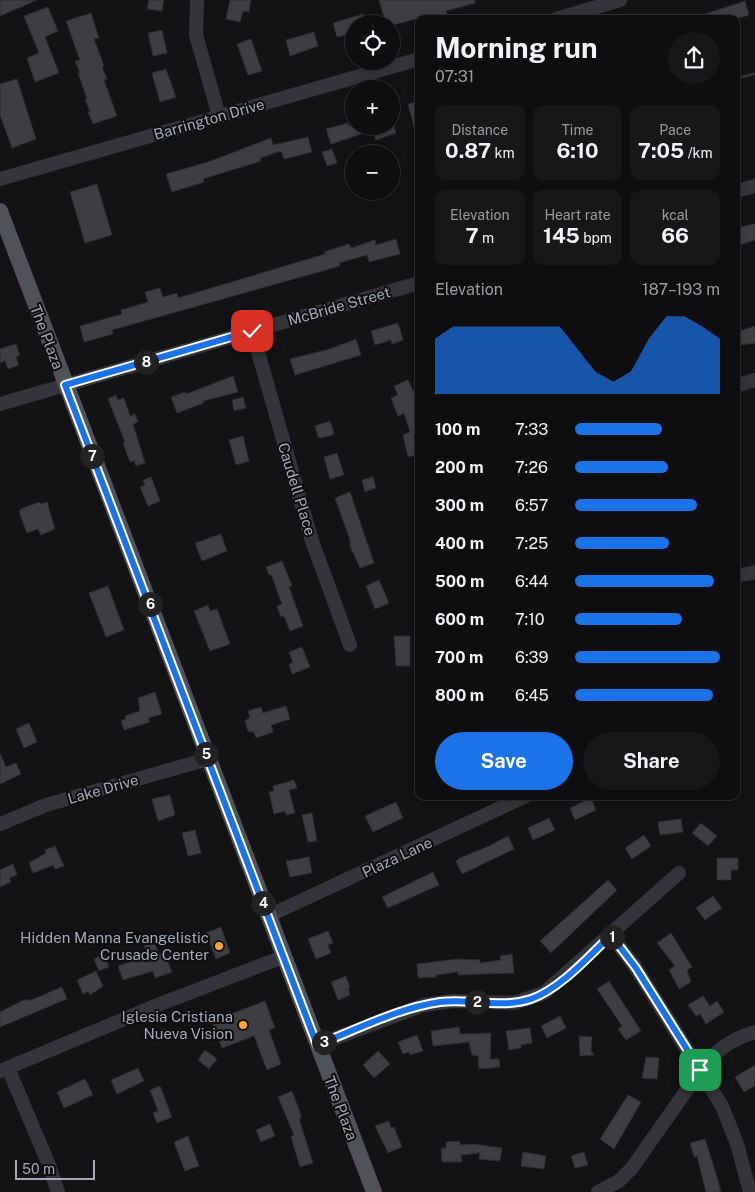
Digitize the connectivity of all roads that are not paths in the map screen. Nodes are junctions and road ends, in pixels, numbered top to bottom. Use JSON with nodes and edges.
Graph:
{"nodes":[{"id":1,"x":197,"y":0,"type":"edge"},
{"id":2,"x":620,"y":0,"type":"edge"},
{"id":3,"x":569,"y":15,"type":"edge"},
{"id":4,"x":415,"y":60,"type":"edge"},
{"id":5,"x":219,"y":116,"type":"junction"},
{"id":6,"x":0,"y":179,"type":"edge"},
{"id":7,"x":755,"y":186,"type":"edge"},
{"id":8,"x":740,"y":191,"type":"edge"},
{"id":9,"x":0,"y":211,"type":"edge"},
{"id":10,"x":415,"y":288,"type":"edge"},
{"id":11,"x":252,"y":331,"type":"junction"},
{"id":12,"x":755,"y":380,"type":"edge"},
{"id":13,"x":65,"y":385,"type":"junction"},
{"id":14,"x":740,"y":385,"type":"edge"},
{"id":15,"x":0,"y":404,"type":"edge"},
{"id":16,"x":755,"y":572,"type":"edge"},
{"id":17,"x":740,"y":575,"type":"edge"},
{"id":18,"x":350,"y":645,"type":"dead end"},
{"id":19,"x":208,"y":759,"type":"junction"},
{"id":20,"x":517,"y":800,"type":"edge"},
{"id":21,"x":0,"y":824,"type":"edge"},
{"id":22,"x":679,"y":873,"type":"dead end"},
{"id":23,"x":268,"y":916,"type":"junction"},
{"id":24,"x":611,"y":935,"type":"junction"},
{"id":25,"x":283,"y":957,"type":"junction"},
{"id":26,"x":755,"y":1032,"type":"edge"},
{"id":27,"x":317,"y":1045,"type":"junction"},
{"id":28,"x":4,"y":1069,"type":"edge"},
{"id":29,"x":700,"y":1070,"type":"junction"},
{"id":30,"x":58,"y":1192,"type":"edge"},
{"id":31,"x":374,"y":1192,"type":"edge"},
{"id":32,"x":598,"y":1192,"type":"edge"},
{"id":33,"x":750,"y":1192,"type":"edge"}],
"edges":[{"from":1,"to":5,"type":"street"},
{"from":2,"to":3,"type":"street"},
{"from":4,"to":5,"type":"street","name":"Barrington Drive"},
{"from":5,"to":6,"type":"street","name":"Barrington Drive"},
{"from":7,"to":8,"type":"street"},
{"from":9,"to":13,"type":"main road","name":"The Plaza"},
{"from":10,"to":11,"type":"street","name":"McBride Street"},
{"from":11,"to":13,"type":"street","name":"McBride Street"},
{"from":11,"to":18,"type":"street","name":"Caudell Place"},
{"from":12,"to":14,"type":"street"},
{"from":13,"to":15,"type":"street","name":"McBride Street"},
{"from":13,"to":19,"type":"main road","name":"The Plaza"},
{"from":16,"to":17,"type":"street"},
{"from":19,"to":21,"type":"street","name":"Lake Drive"},
{"from":19,"to":23,"type":"main road","name":"The Plaza"},
{"from":20,"to":23,"type":"street","name":"Plaza Lane"},
{"from":22,"to":24,"type":"street"},
{"from":23,"to":25,"type":"main road","name":"The Plaza"},
{"from":24,"to":27,"type":"street"},
{"from":24,"to":29,"type":"street"},
{"from":25,"to":27,"type":"main road","name":"The Plaza"},
{"from":25,"to":28,"type":"street"},
{"from":26,"to":29,"type":"street"},
{"from":27,"to":31,"type":"main road","name":"The Plaza"},
{"from":28,"to":30,"type":"street"},
{"from":29,"to":32,"type":"street"},
{"from":29,"to":33,"type":"street"}]}
